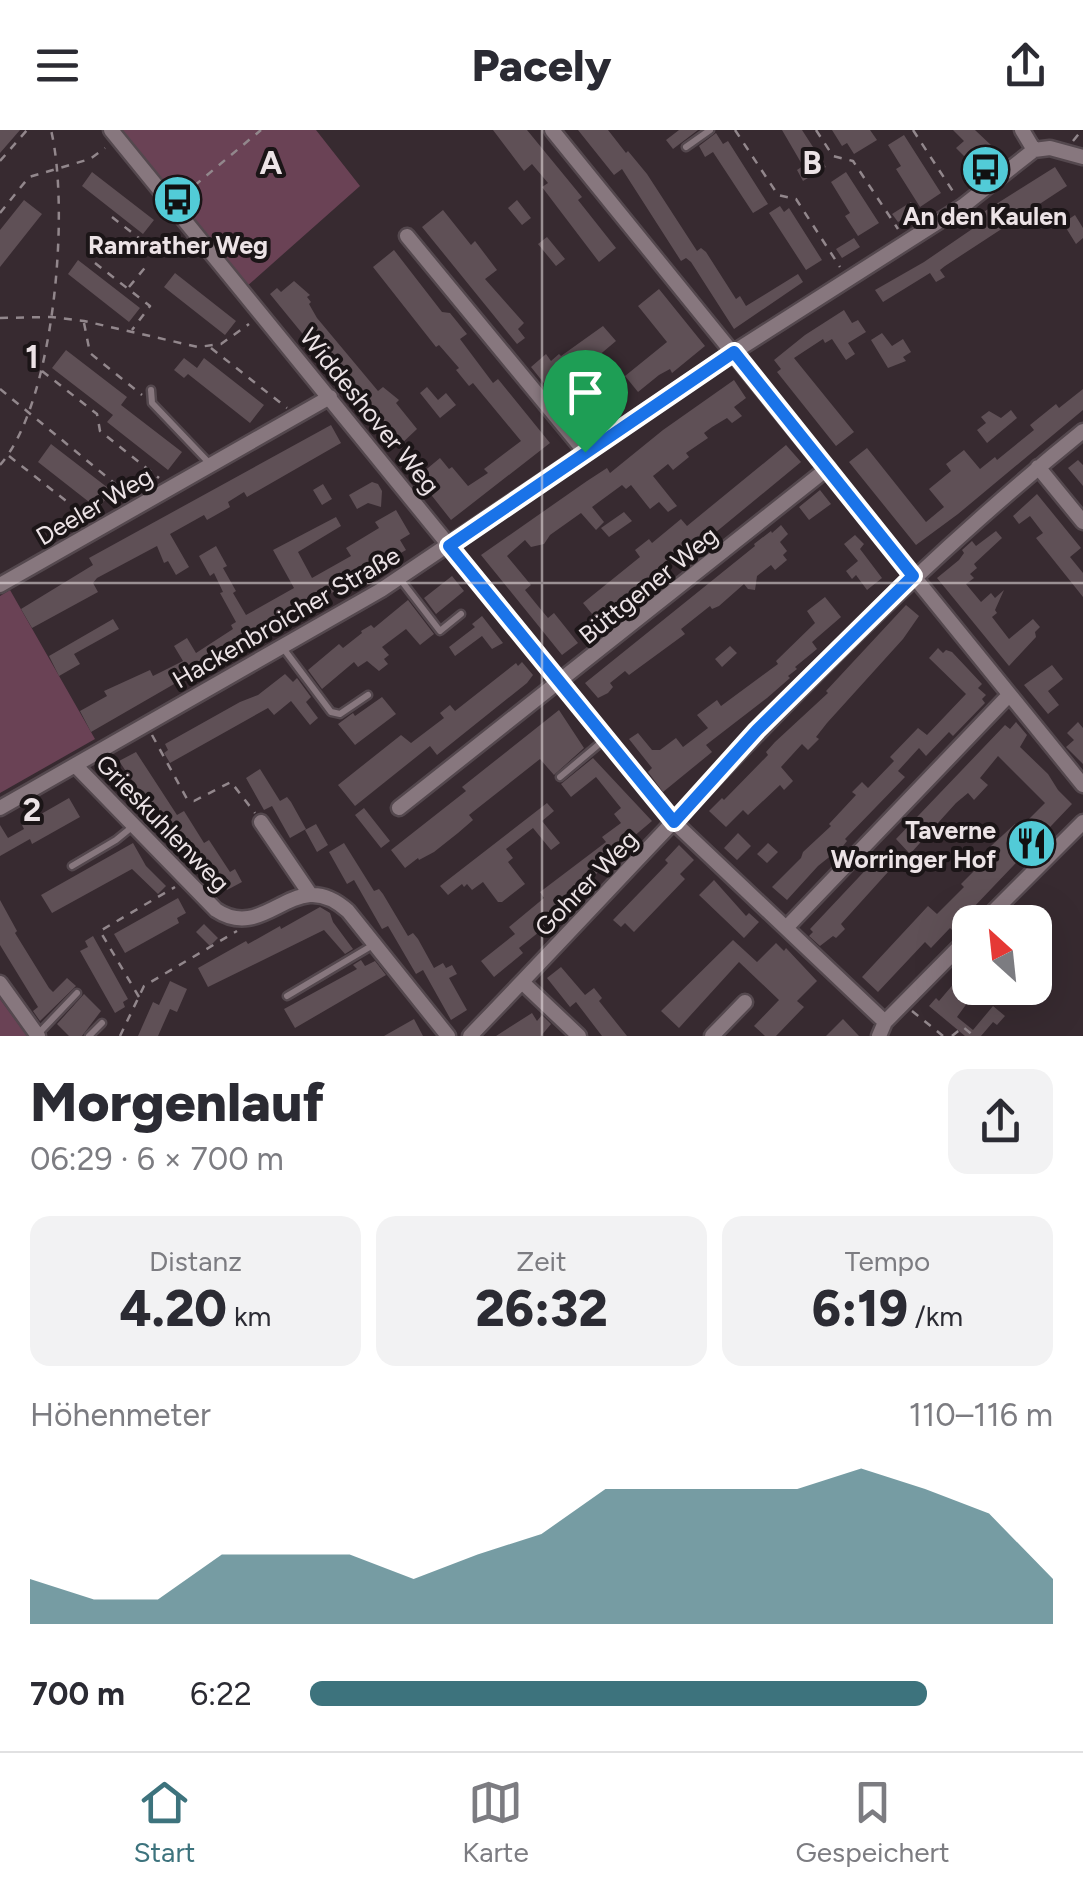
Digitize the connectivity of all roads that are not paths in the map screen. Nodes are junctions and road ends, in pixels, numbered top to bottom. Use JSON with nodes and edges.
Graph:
{"nodes":[{"id":1,"x":552,"y":130,"type":"edge"},
{"id":2,"x":710,"y":130,"type":"edge"},
{"id":3,"x":1022,"y":130,"type":"edge"},
{"id":4,"x":115,"y":134,"type":"edge"},
{"id":5,"x":686,"y":147,"type":"dead end"},
{"id":6,"x":1034,"y":150,"type":"junction"},
{"id":7,"x":1083,"y":157,"type":"edge"},
{"id":8,"x":407,"y":236,"type":"dead end"},
{"id":9,"x":734,"y":352,"type":"junction"},
{"id":10,"x":151,"y":390,"type":"dead end"},
{"id":11,"x":330,"y":397,"type":"junction"},
{"id":12,"x":1083,"y":431,"type":"edge"},
{"id":13,"x":585,"y":452,"type":"junction"},
{"id":14,"x":211,"y":465,"type":"junction"},
{"id":15,"x":1038,"y":467,"type":"junction"},
{"id":16,"x":828,"y":468,"type":"junction"},
{"id":17,"x":1083,"y":522,"type":"edge"},
{"id":18,"x":449,"y":546,"type":"junction"},
{"id":19,"x":913,"y":576,"type":"junction"},
{"id":20,"x":399,"y":578,"type":"junction"},
{"id":21,"x":0,"y":585,"type":"edge"},
{"id":22,"x":461,"y":614,"type":"dead end"},
{"id":23,"x":282,"y":647,"type":"junction"},
{"id":24,"x":559,"y":684,"type":"junction"},
{"id":25,"x":368,"y":695,"type":"dead end"},
{"id":26,"x":1008,"y":696,"type":"junction"},
{"id":27,"x":605,"y":739,"type":"junction"},
{"id":28,"x":74,"y":765,"type":"junction"},
{"id":29,"x":560,"y":777,"type":"dead end"},
{"id":30,"x":1083,"y":785,"type":"edge"},
{"id":31,"x":0,"y":808,"type":"edge"},
{"id":32,"x":399,"y":808,"type":"dead end"},
{"id":33,"x":262,"y":822,"type":"road end"},
{"id":34,"x":674,"y":822,"type":"junction"},
{"id":35,"x":1083,"y":822,"type":"edge"},
{"id":36,"x":132,"y":826,"type":"junction"},
{"id":37,"x":72,"y":866,"type":"dead end"},
{"id":38,"x":310,"y":894,"type":"junction"},
{"id":39,"x":1000,"y":905,"type":"edge"},
{"id":40,"x":786,"y":928,"type":"junction"},
{"id":41,"x":374,"y":944,"type":"junction"},
{"id":42,"x":952,"y":954,"type":"edge"},
{"id":43,"x":522,"y":982,"type":"junction"},
{"id":44,"x":0,"y":983,"type":"edge"},
{"id":45,"x":77,"y":993,"type":"dead end"},
{"id":46,"x":287,"y":996,"type":"dead end"},
{"id":47,"x":745,"y":1002,"type":"dead end"},
{"id":48,"x":102,"y":1023,"type":"dead end"},
{"id":49,"x":882,"y":1029,"type":"edge"},
{"id":50,"x":37,"y":1035,"type":"edge"},
{"id":51,"x":89,"y":1036,"type":"edge"},
{"id":52,"x":448,"y":1036,"type":"edge"},
{"id":53,"x":470,"y":1036,"type":"edge"},
{"id":54,"x":580,"y":1036,"type":"edge"},
{"id":55,"x":712,"y":1036,"type":"edge"}],
"edges":[{"from":1,"to":9,"type":"street"},
{"from":2,"to":5,"type":"lane"},
{"from":3,"to":6,"type":"street"},
{"from":4,"to":11,"type":"street","name":"Widdeshover Weg"},
{"from":6,"to":7,"type":"street"},
{"from":6,"to":9,"type":"street","name":"Hackenbroicher Straße"},
{"from":8,"to":13,"type":"street"},
{"from":9,"to":13,"type":"street","name":"Hackenbroicher Straße"},
{"from":9,"to":16,"type":"street"},
{"from":10,"to":14,"type":"lane"},
{"from":11,"to":14,"type":"street","name":"Deeler Weg"},
{"from":11,"to":18,"type":"street","name":"Widdeshover Weg"},
{"from":12,"to":15,"type":"street","name":"Gohrer Weg"},
{"from":13,"to":18,"type":"street","name":"Hackenbroicher Straße"},
{"from":14,"to":21,"type":"street","name":"Deeler Weg"},
{"from":15,"to":17,"type":"street"},
{"from":15,"to":19,"type":"street","name":"Gohrer Weg"},
{"from":16,"to":19,"type":"street"},
{"from":16,"to":24,"type":"street","name":"Büttgener Weg"},
{"from":18,"to":20,"type":"street","name":"Hackenbroicher Straße"},
{"from":18,"to":24,"type":"street","name":"Widdeshover Weg"},
{"from":19,"to":26,"type":"street"},
{"from":19,"to":34,"type":"street","name":"Gohrer Weg"},
{"from":20,"to":22,"type":"lane"},
{"from":20,"to":23,"type":"street","name":"Hackenbroicher Straße"},
{"from":23,"to":25,"type":"lane"},
{"from":23,"to":28,"type":"street","name":"Hackenbroicher Straße"},
{"from":24,"to":27,"type":"street","name":"Widdeshover Weg"},
{"from":24,"to":32,"type":"street","name":"Büttgener Weg"},
{"from":26,"to":30,"type":"street"},
{"from":26,"to":40,"type":"street"},
{"from":27,"to":29,"type":"lane"},
{"from":27,"to":34,"type":"street","name":"Widdeshover Weg"},
{"from":28,"to":31,"type":"street","name":"Hackenbroicher Straße"},
{"from":28,"to":36,"type":"street","name":"Grieskuhlenweg"},
{"from":33,"to":38,"type":"street"},
{"from":34,"to":40,"type":"street","name":"Widdeshover Weg"},
{"from":34,"to":43,"type":"street","name":"Gohrer Weg"},
{"from":35,"to":39,"type":"street"},
{"from":36,"to":37,"type":"lane"},
{"from":36,"to":38,"type":"street","name":"Grieskuhlenweg"},
{"from":38,"to":41,"type":"street"},
{"from":40,"to":49,"type":"street","name":"Widdeshover Weg"},
{"from":41,"to":46,"type":"lane"},
{"from":41,"to":52,"type":"street"},
{"from":42,"to":49,"type":"street"},
{"from":43,"to":53,"type":"street","name":"Gohrer Weg"},
{"from":43,"to":54,"type":"street"},
{"from":44,"to":50,"type":"street"},
{"from":45,"to":50,"type":"lane"},
{"from":47,"to":55,"type":"street"},
{"from":48,"to":51,"type":"lane"}]}
